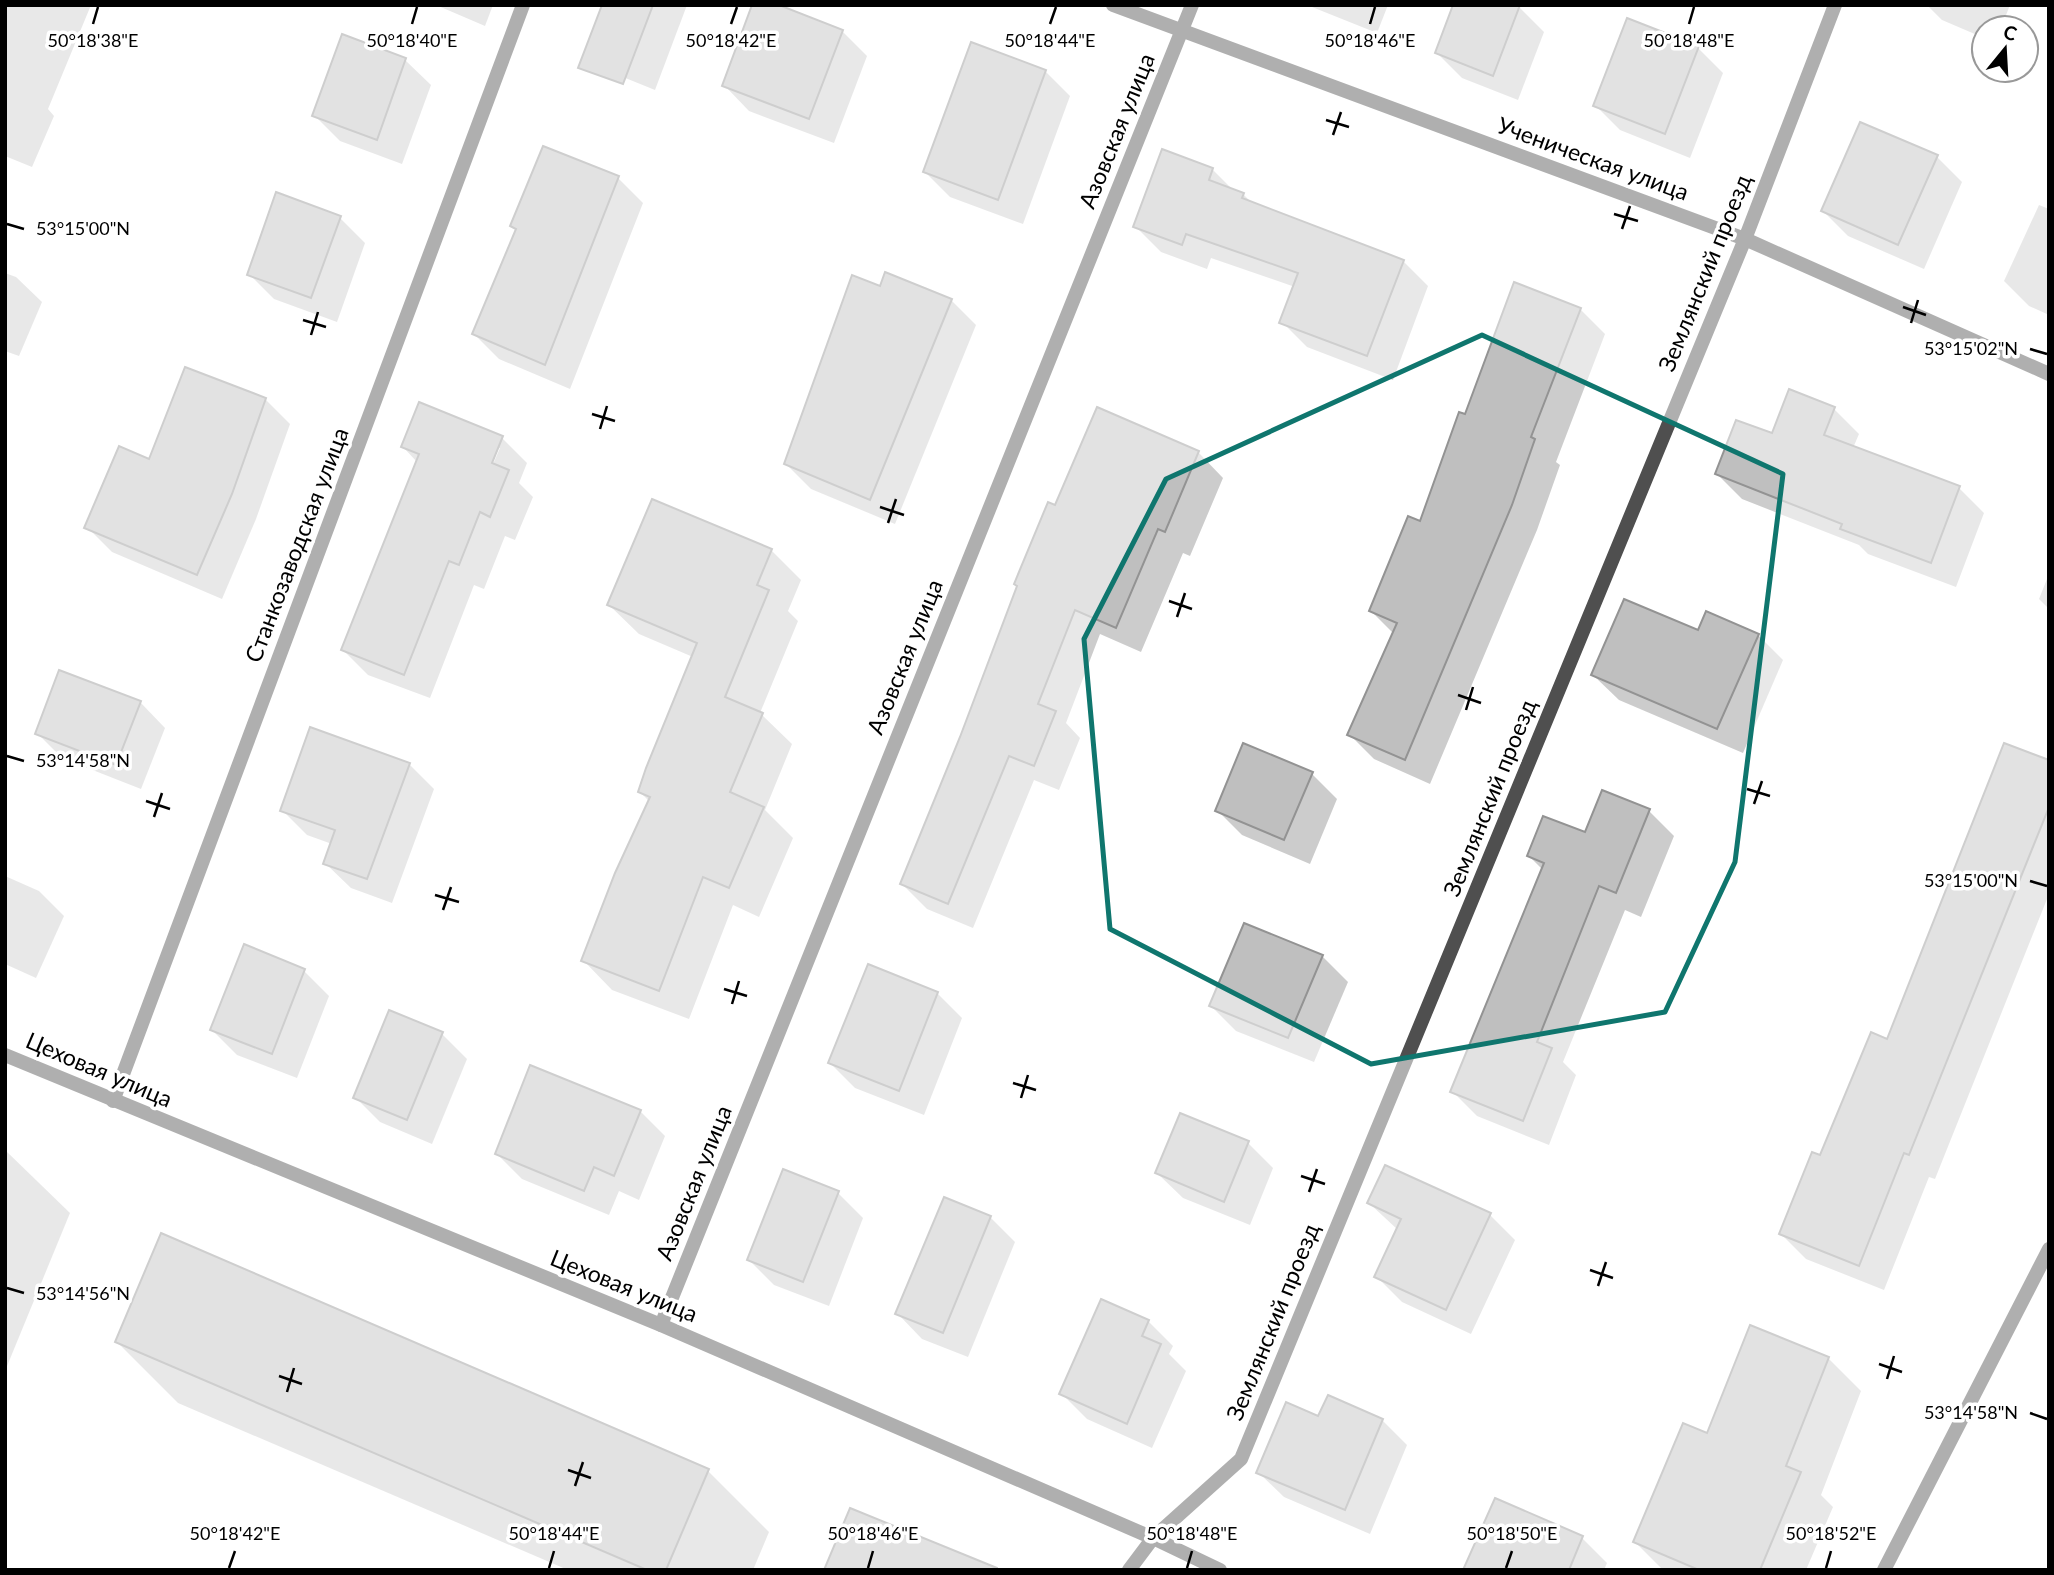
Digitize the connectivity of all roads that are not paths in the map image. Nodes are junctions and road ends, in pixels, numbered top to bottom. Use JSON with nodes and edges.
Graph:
{"nodes":[{"id":1,"x":523,"y":5,"type":"edge"},
{"id":2,"x":1113,"y":5,"type":"edge"},
{"id":3,"x":1192,"y":5,"type":"edge"},
{"id":4,"x":1835,"y":5,"type":"edge"},
{"id":5,"x":1182,"y":31,"type":"junction"},
{"id":6,"x":1745,"y":239,"type":"junction"},
{"id":7,"x":2049,"y":374,"type":"edge"},
{"id":8,"x":5,"y":1055,"type":"edge"},
{"id":9,"x":113,"y":1101,"type":"junction"},
{"id":10,"x":2049,"y":1249,"type":"edge"},
{"id":11,"x":661,"y":1325,"type":"junction"},
{"id":12,"x":1153,"y":1538,"type":"junction"},
{"id":13,"x":1129,"y":1570,"type":"edge"},
{"id":14,"x":1220,"y":1570,"type":"edge"},
{"id":15,"x":1884,"y":1570,"type":"edge"}],
"edges":[{"from":1,"to":9,"type":"street","name":"Станкозаводская улица"},
{"from":2,"to":5,"type":"street","name":"Ученическая улица"},
{"from":3,"to":5,"type":"street","name":"Азовская улица"},
{"from":4,"to":6,"type":"street","name":"Землянский проезд"},
{"from":5,"to":6,"type":"street","name":"Ученическая улица"},
{"from":5,"to":11,"type":"street","name":"Азовская улица"},
{"from":6,"to":7,"type":"street","name":"Ученическая улица"},
{"from":6,"to":12,"type":"street","name":"Землянский проезд"},
{"from":8,"to":9,"type":"street","name":"Цеховая улица"},
{"from":9,"to":11,"type":"street","name":"Цеховая улица"},
{"from":10,"to":15,"type":"street"},
{"from":11,"to":12,"type":"street","name":"Цеховая улица"},
{"from":12,"to":13,"type":"street","name":"Землянский проезд"},
{"from":12,"to":14,"type":"street","name":"Цеховая улица"}]}
